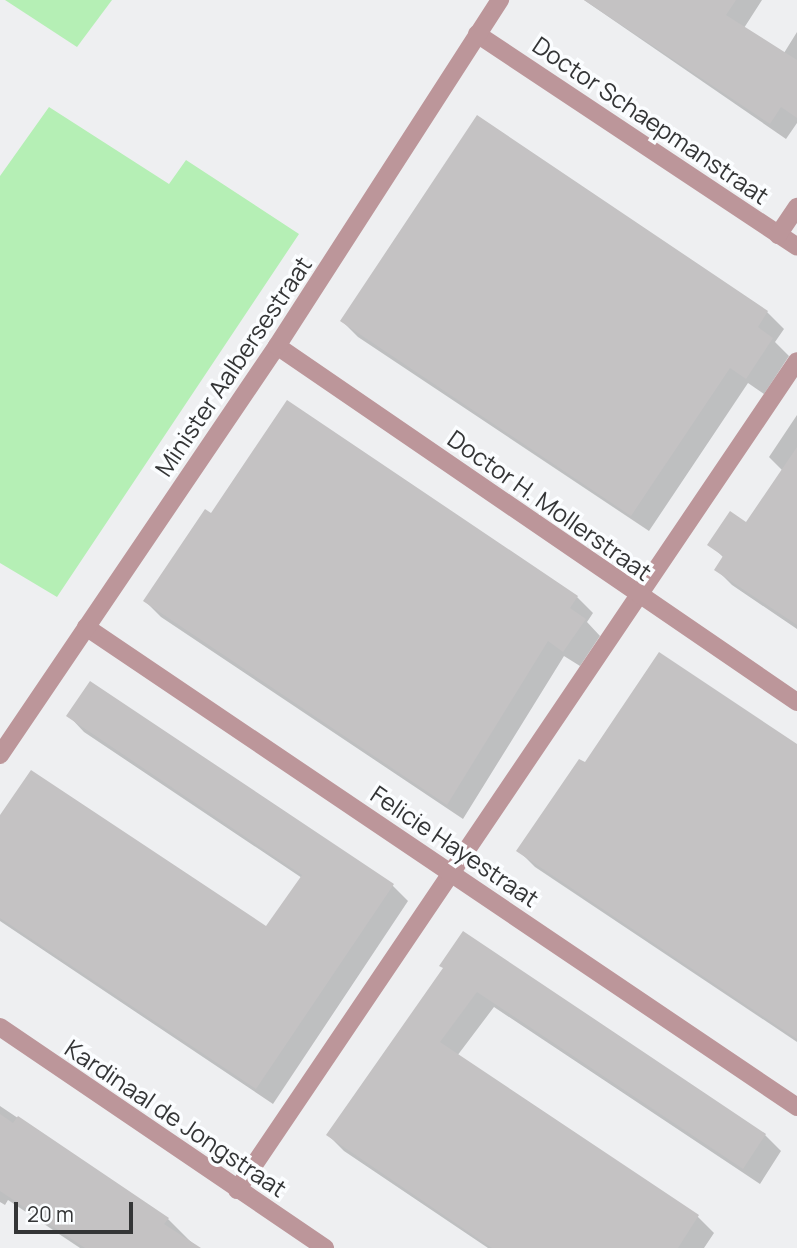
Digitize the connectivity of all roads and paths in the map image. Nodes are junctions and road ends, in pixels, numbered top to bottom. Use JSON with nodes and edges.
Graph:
{"nodes":[{"id":1,"x":500,"y":0,"type":"edge"},
{"id":2,"x":477,"y":34,"type":"junction"},
{"id":3,"x":797,"y":207,"type":"edge"},
{"id":4,"x":778,"y":235,"type":"junction"},
{"id":5,"x":797,"y":247,"type":"edge"},
{"id":6,"x":277,"y":346,"type":"junction"},
{"id":7,"x":797,"y":361,"type":"edge"},
{"id":8,"x":640,"y":596,"type":"junction"},
{"id":9,"x":86,"y":627,"type":"junction"},
{"id":10,"x":797,"y":702,"type":"edge"},
{"id":11,"x":0,"y":755,"type":"edge"},
{"id":12,"x":452,"y":873,"type":"junction"},
{"id":13,"x":0,"y":1027,"type":"edge"},
{"id":14,"x":797,"y":1107,"type":"edge"},
{"id":15,"x":237,"y":1190,"type":"junction"},
{"id":16,"x":325,"y":1248,"type":"edge"}],
"edges":[{"from":1,"to":2,"type":"street","name":"Minister Aalbersestraat"},
{"from":2,"to":4,"type":"street","name":"Doctor Schaepmanstraat"},
{"from":2,"to":6,"type":"street","name":"Minister Aalbersestraat"},
{"from":3,"to":4,"type":"street"},
{"from":4,"to":5,"type":"street","name":"Doctor Schaepmanstraat"},
{"from":6,"to":8,"type":"street","name":"Doctor H. Mollerstraat"},
{"from":6,"to":9,"type":"street","name":"Minister Aalbersestraat"},
{"from":7,"to":8,"type":"street"},
{"from":8,"to":10,"type":"street","name":"Doctor H. Mollerstraat"},
{"from":8,"to":12,"type":"street"},
{"from":9,"to":11,"type":"street","name":"Minister Aalbersestraat"},
{"from":9,"to":12,"type":"street","name":"Felicie Hayestraat"},
{"from":12,"to":14,"type":"street","name":"Felicie Hayestraat"},
{"from":12,"to":15,"type":"street"},
{"from":13,"to":15,"type":"street","name":"Kardinaal de Jongstraat"},
{"from":15,"to":16,"type":"street","name":"Kardinaal de Jongstraat"}]}
